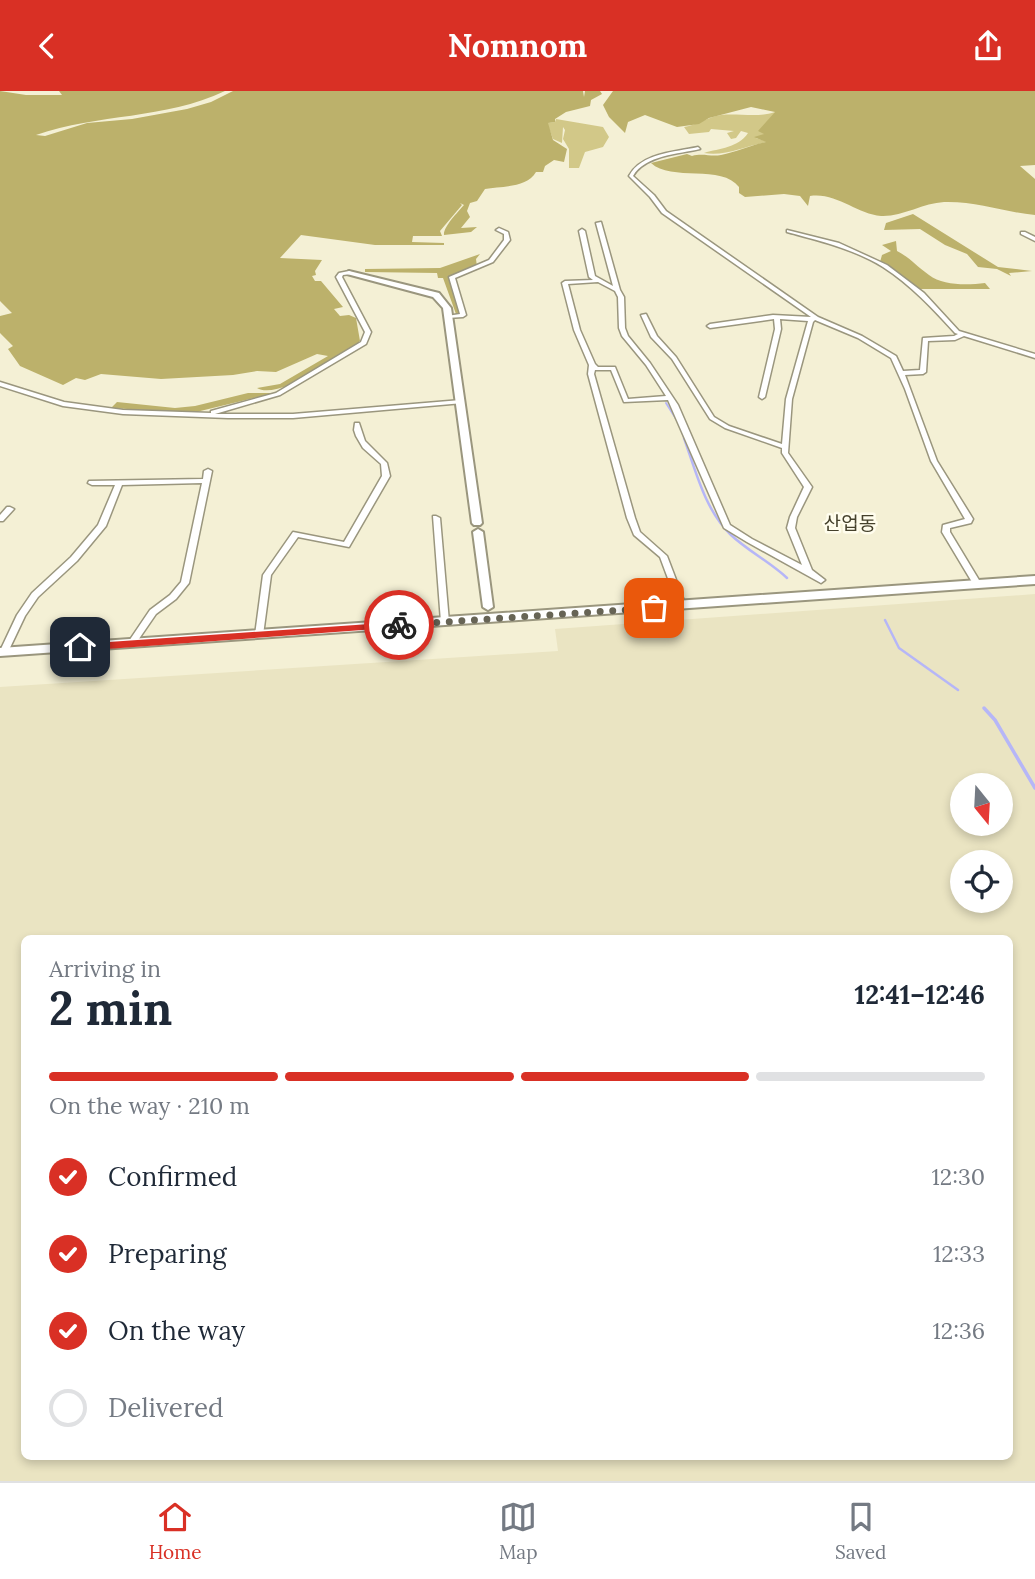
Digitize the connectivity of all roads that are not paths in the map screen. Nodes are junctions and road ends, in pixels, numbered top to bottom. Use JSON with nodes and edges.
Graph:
{"nodes":[{"id":1,"x":698,"y":148,"type":"dead end"},
{"id":2,"x":599,"y":223,"type":"dead end"},
{"id":3,"x":499,"y":230,"type":"dead end"},
{"id":4,"x":582,"y":231,"type":"dead end"},
{"id":5,"x":789,"y":231,"type":"dead end"},
{"id":6,"x":1023,"y":233,"type":"dead end"},
{"id":7,"x":1035,"y":239,"type":"edge"},
{"id":8,"x":348,"y":273,"type":"joint"},
{"id":9,"x":597,"y":281,"type":"junction"},
{"id":10,"x":617,"y":290,"type":"junction"},
{"id":11,"x":644,"y":315,"type":"dead end"},
{"id":12,"x":449,"y":317,"type":"junction"},
{"id":13,"x":777,"y":317,"type":"junction"},
{"id":14,"x":813,"y":318,"type":"junction"},
{"id":15,"x":710,"y":326,"type":"dead end"},
{"id":16,"x":964,"y":334,"type":"junction"},
{"id":17,"x":1035,"y":356,"type":"edge"},
{"id":18,"x":592,"y":365,"type":"junction"},
{"id":19,"x":902,"y":373,"type":"junction"},
{"id":20,"x":0,"y":384,"type":"edge"},
{"id":21,"x":762,"y":397,"type":"dead end"},
{"id":22,"x":670,"y":398,"type":"junction"},
{"id":23,"x":461,"y":402,"type":"junction"},
{"id":24,"x":203,"y":415,"type":"junction"},
{"id":25,"x":357,"y":424,"type":"dead end"},
{"id":26,"x":785,"y":447,"type":"junction"},
{"id":27,"x":208,"y":471,"type":"dead end"},
{"id":28,"x":206,"y":481,"type":"junction"},
{"id":29,"x":92,"y":483,"type":"dead end"},
{"id":30,"x":119,"y":484,"type":"junction"},
{"id":31,"x":10,"y":509,"type":"dead end"},
{"id":32,"x":436,"y":518,"type":"dead end"},
{"id":33,"x":0,"y":519,"type":"edge"},
{"id":34,"x":809,"y":572,"type":"junction"},
{"id":35,"x":821,"y":580,"type":"dead end"},
{"id":36,"x":1035,"y":580,"type":"edge"},
{"id":37,"x":978,"y":585,"type":"junction"},
{"id":38,"x":682,"y":606,"type":"junction"},
{"id":39,"x":488,"y":607,"type":"dead end"},
{"id":40,"x":445,"y":622,"type":"junction"},
{"id":41,"x":258,"y":635,"type":"junction"},
{"id":42,"x":131,"y":644,"type":"junction"},
{"id":43,"x":2,"y":652,"type":"edge"}],
"edges":[{"from":1,"to":14,"type":"street"},
{"from":2,"to":10,"type":"street"},
{"from":3,"to":12,"type":"street"},
{"from":4,"to":9,"type":"street"},
{"from":5,"to":16,"type":"street"},
{"from":6,"to":7,"type":"street"},
{"from":8,"to":12,"type":"street"},
{"from":8,"to":24,"type":"street"},
{"from":9,"to":10,"type":"street"},
{"from":9,"to":18,"type":"street"},
{"from":10,"to":22,"type":"street"},
{"from":11,"to":26,"type":"street"},
{"from":12,"to":23,"type":"street"},
{"from":13,"to":14,"type":"street"},
{"from":13,"to":15,"type":"street"},
{"from":13,"to":21,"type":"street"},
{"from":14,"to":19,"type":"street"},
{"from":14,"to":26,"type":"street"},
{"from":16,"to":17,"type":"street"},
{"from":16,"to":19,"type":"street"},
{"from":18,"to":22,"type":"street"},
{"from":18,"to":38,"type":"street"},
{"from":19,"to":37,"type":"street"},
{"from":20,"to":24,"type":"street"},
{"from":22,"to":34,"type":"street"},
{"from":23,"to":24,"type":"street"},
{"from":23,"to":39,"type":"street"},
{"from":25,"to":41,"type":"street"},
{"from":26,"to":34,"type":"street"},
{"from":27,"to":28,"type":"street"},
{"from":28,"to":30,"type":"street"},
{"from":28,"to":42,"type":"street"},
{"from":29,"to":30,"type":"street"},
{"from":30,"to":43,"type":"street"},
{"from":31,"to":33,"type":"street"},
{"from":32,"to":40,"type":"street"},
{"from":34,"to":35,"type":"street"},
{"from":36,"to":37,"type":"main road"},
{"from":37,"to":38,"type":"main road"},
{"from":38,"to":40,"type":"main road"},
{"from":40,"to":41,"type":"main road"},
{"from":41,"to":42,"type":"main road"},
{"from":42,"to":43,"type":"main road"}]}
